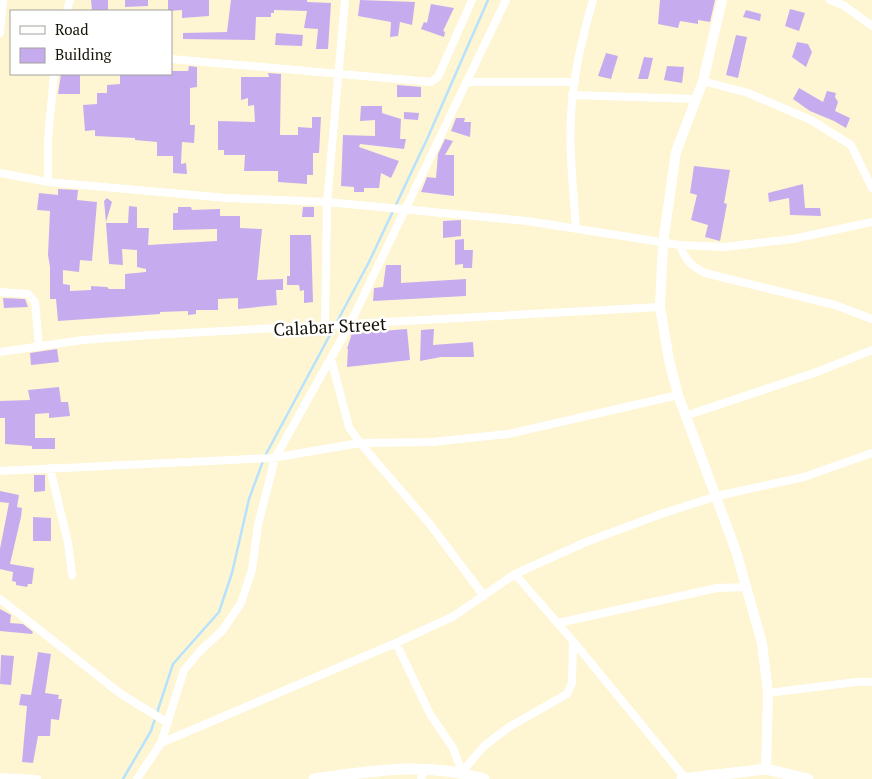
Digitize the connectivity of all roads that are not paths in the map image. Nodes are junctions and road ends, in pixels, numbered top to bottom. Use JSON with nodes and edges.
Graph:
{"nodes":[{"id":1,"x":3,"y":0,"type":"edge"},
{"id":2,"x":345,"y":0,"type":"edge"},
{"id":3,"x":472,"y":0,"type":"edge"},
{"id":4,"x":506,"y":0,"type":"edge"},
{"id":5,"x":593,"y":0,"type":"edge"},
{"id":6,"x":722,"y":0,"type":"edge"},
{"id":7,"x":830,"y":0,"type":"edge"},
{"id":8,"x":845,"y":3,"type":"edge"},
{"id":9,"x":872,"y":26,"type":"edge"},
{"id":10,"x":0,"y":34,"type":"edge"},
{"id":11,"x":172,"y":60,"type":"edge"},
{"id":12,"x":337,"y":73,"type":"junction"},
{"id":13,"x":54,"y":75,"type":"edge"},
{"id":14,"x":703,"y":81,"type":"junction"},
{"id":15,"x":466,"y":82,"type":"junction"},
{"id":16,"x":575,"y":82,"type":"junction"},
{"id":17,"x":572,"y":95,"type":"junction"},
{"id":18,"x":696,"y":99,"type":"junction"},
{"id":19,"x":0,"y":173,"type":"edge"},
{"id":20,"x":48,"y":182,"type":"junction"},
{"id":21,"x":872,"y":188,"type":"edge"},
{"id":22,"x":327,"y":202,"type":"junction"},
{"id":23,"x":403,"y":209,"type":"junction"},
{"id":24,"x":872,"y":222,"type":"edge"},
{"id":25,"x":576,"y":228,"type":"junction"},
{"id":26,"x":663,"y":243,"type":"junction"},
{"id":27,"x":680,"y":245,"type":"junction"},
{"id":28,"x":0,"y":292,"type":"edge"},
{"id":29,"x":660,"y":307,"type":"junction"},
{"id":30,"x":872,"y":319,"type":"edge"},
{"id":31,"x":347,"y":325,"type":"junction"},
{"id":32,"x":325,"y":326,"type":"junction"},
{"id":33,"x":39,"y":348,"type":"junction"},
{"id":34,"x":872,"y":350,"type":"edge"},
{"id":35,"x":0,"y":352,"type":"edge"},
{"id":36,"x":331,"y":359,"type":"junction"},
{"id":37,"x":678,"y":395,"type":"junction"},
{"id":38,"x":685,"y":416,"type":"junction"},
{"id":39,"x":360,"y":443,"type":"junction"},
{"id":40,"x":872,"y":453,"type":"edge"},
{"id":41,"x":273,"y":458,"type":"junction"},
{"id":42,"x":50,"y":468,"type":"junction"},
{"id":43,"x":0,"y":471,"type":"edge"},
{"id":44,"x":717,"y":496,"type":"junction"},
{"id":45,"x":515,"y":574,"type":"junction"},
{"id":46,"x":72,"y":575,"type":"dead end"},
{"id":47,"x":747,"y":587,"type":"junction"},
{"id":48,"x":484,"y":596,"type":"junction"},
{"id":49,"x":0,"y":599,"type":"edge"},
{"id":50,"x":558,"y":623,"type":"junction"},
{"id":51,"x":572,"y":640,"type":"junction"},
{"id":52,"x":396,"y":643,"type":"junction"},
{"id":53,"x":872,"y":682,"type":"edge"},
{"id":54,"x":768,"y":693,"type":"junction"},
{"id":55,"x":166,"y":722,"type":"junction"},
{"id":56,"x":161,"y":743,"type":"junction"},
{"id":57,"x":766,"y":770,"type":"junction"},
{"id":58,"x":423,"y":774,"type":"edge"},
{"id":59,"x":469,"y":776,"type":"edge"},
{"id":60,"x":0,"y":777,"type":"edge"},
{"id":61,"x":37,"y":779,"type":"edge"},
{"id":62,"x":138,"y":779,"type":"edge"},
{"id":63,"x":314,"y":779,"type":"edge"},
{"id":64,"x":484,"y":779,"type":"edge"},
{"id":65,"x":684,"y":779,"type":"edge"},
{"id":66,"x":808,"y":779,"type":"edge"}],
"edges":[{"from":1,"to":10,"type":"street"},
{"from":2,"to":12,"type":"street"},
{"from":3,"to":12,"type":"street"},
{"from":4,"to":15,"type":"street"},
{"from":5,"to":16,"type":"street"},
{"from":6,"to":14,"type":"street"},
{"from":7,"to":8,"type":"street"},
{"from":8,"to":9,"type":"street"},
{"from":11,"to":12,"type":"street"},
{"from":12,"to":22,"type":"street"},
{"from":13,"to":20,"type":"street"},
{"from":14,"to":18,"type":"street"},
{"from":14,"to":21,"type":"street"},
{"from":15,"to":16,"type":"street"},
{"from":15,"to":23,"type":"street"},
{"from":16,"to":17,"type":"street"},
{"from":17,"to":18,"type":"street"},
{"from":17,"to":25,"type":"street"},
{"from":18,"to":26,"type":"street"},
{"from":19,"to":20,"type":"street"},
{"from":20,"to":22,"type":"street"},
{"from":22,"to":23,"type":"street"},
{"from":22,"to":32,"type":"street"},
{"from":23,"to":25,"type":"street"},
{"from":23,"to":31,"type":"street"},
{"from":24,"to":27,"type":"street"},
{"from":25,"to":26,"type":"street"},
{"from":26,"to":27,"type":"street"},
{"from":26,"to":29,"type":"street"},
{"from":27,"to":30,"type":"street"},
{"from":28,"to":33,"type":"street"},
{"from":29,"to":31,"type":"street","name":"Calabar Street"},
{"from":29,"to":37,"type":"street"},
{"from":31,"to":32,"type":"street","name":"Calabar Street"},
{"from":31,"to":36,"type":"street"},
{"from":32,"to":33,"type":"street","name":"Calabar Street"},
{"from":33,"to":35,"type":"street","name":"Calabar Street"},
{"from":34,"to":38,"type":"street"},
{"from":36,"to":39,"type":"street"},
{"from":36,"to":41,"type":"street"},
{"from":37,"to":38,"type":"street"},
{"from":37,"to":39,"type":"street"},
{"from":38,"to":44,"type":"street"},
{"from":39,"to":41,"type":"street"},
{"from":39,"to":48,"type":"street"},
{"from":40,"to":44,"type":"street"},
{"from":41,"to":42,"type":"street"},
{"from":41,"to":55,"type":"street"},
{"from":42,"to":43,"type":"street"},
{"from":42,"to":46,"type":"street"},
{"from":44,"to":45,"type":"street"},
{"from":44,"to":47,"type":"street"},
{"from":45,"to":48,"type":"street"},
{"from":45,"to":50,"type":"street"},
{"from":47,"to":50,"type":"street"},
{"from":47,"to":54,"type":"street"},
{"from":48,"to":52,"type":"street"},
{"from":49,"to":55,"type":"street"},
{"from":50,"to":51,"type":"street"},
{"from":51,"to":59,"type":"street"},
{"from":51,"to":65,"type":"street"},
{"from":52,"to":56,"type":"street"},
{"from":52,"to":59,"type":"street"},
{"from":53,"to":54,"type":"street"},
{"from":54,"to":57,"type":"street"},
{"from":55,"to":56,"type":"street"},
{"from":56,"to":62,"type":"street"},
{"from":57,"to":65,"type":"main road"},
{"from":57,"to":66,"type":"main road"},
{"from":58,"to":59,"type":"main road"},
{"from":58,"to":63,"type":"main road"},
{"from":59,"to":64,"type":"main road"},
{"from":60,"to":61,"type":"street"}]}
